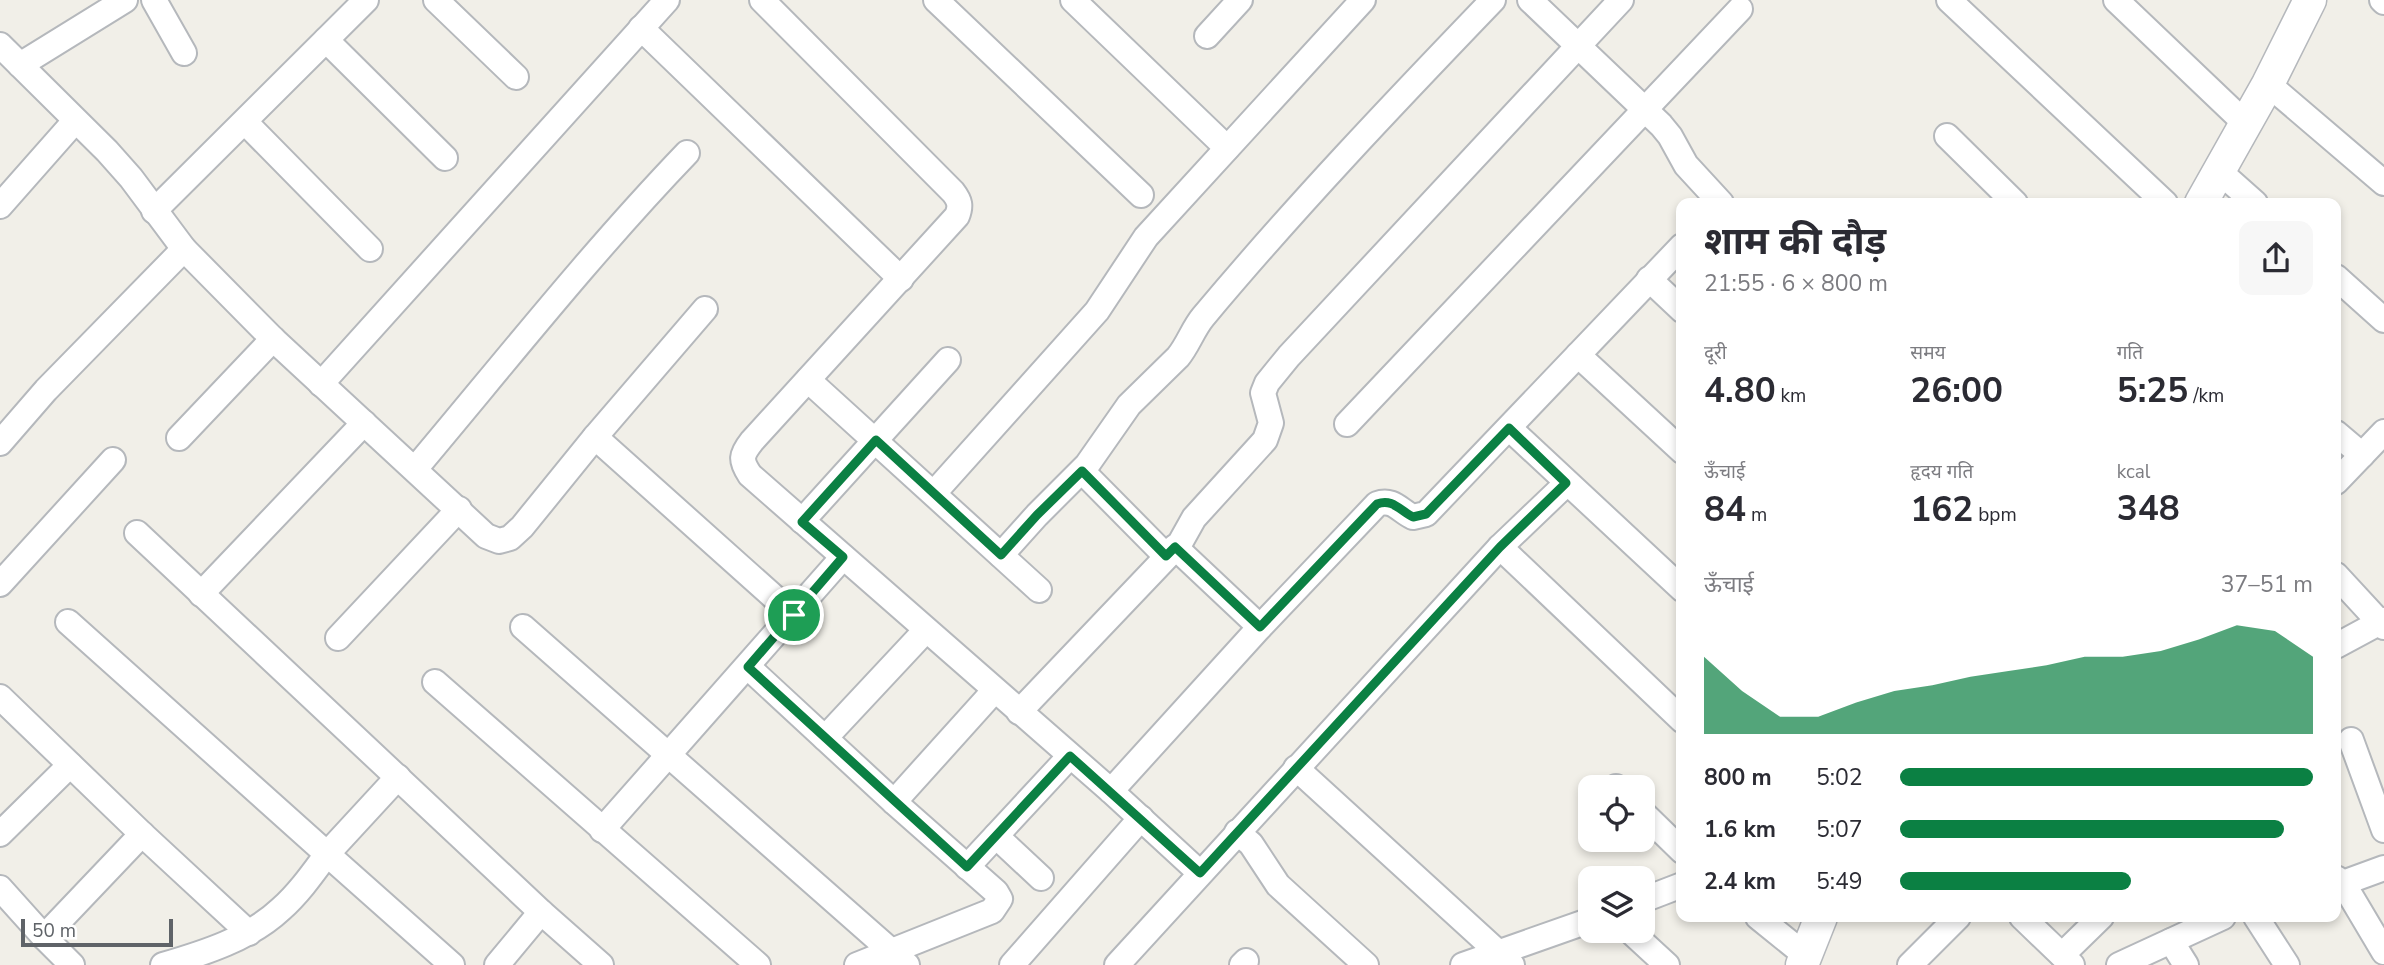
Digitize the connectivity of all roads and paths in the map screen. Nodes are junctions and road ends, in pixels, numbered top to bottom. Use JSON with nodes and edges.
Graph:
{"nodes":[{"id":1,"x":125,"y":0,"type":"edge"},
{"id":2,"x":154,"y":0,"type":"edge"},
{"id":3,"x":366,"y":0,"type":"edge"},
{"id":4,"x":436,"y":0,"type":"edge"},
{"id":5,"x":667,"y":0,"type":"edge"},
{"id":6,"x":762,"y":0,"type":"edge"},
{"id":7,"x":936,"y":0,"type":"edge"},
{"id":8,"x":1073,"y":0,"type":"edge"},
{"id":9,"x":1240,"y":0,"type":"edge"},
{"id":10,"x":1363,"y":0,"type":"edge"},
{"id":11,"x":1493,"y":0,"type":"edge"},
{"id":12,"x":1530,"y":0,"type":"edge"},
{"id":13,"x":1621,"y":0,"type":"edge"},
{"id":14,"x":1949,"y":0,"type":"edge"},
{"id":15,"x":2116,"y":0,"type":"edge"},
{"id":16,"x":2310,"y":0,"type":"edge"},
{"id":17,"x":1740,"y":9,"type":"dead end"},
{"id":18,"x":640,"y":28,"type":"junction"},
{"id":19,"x":1207,"y":36,"type":"dead end"},
{"id":20,"x":326,"y":40,"type":"junction"},
{"id":21,"x":0,"y":45,"type":"edge"},
{"id":22,"x":1577,"y":45,"type":"junction"},
{"id":23,"x":184,"y":53,"type":"dead end"},
{"id":24,"x":20,"y":65,"type":"junction"},
{"id":25,"x":516,"y":76,"type":"dead end"},
{"id":26,"x":2267,"y":84,"type":"junction"},
{"id":27,"x":1644,"y":109,"type":"junction"},
{"id":28,"x":75,"y":121,"type":"junction"},
{"id":29,"x":245,"y":122,"type":"junction"},
{"id":30,"x":2245,"y":123,"type":"junction"},
{"id":31,"x":1947,"y":136,"type":"dead end"},
{"id":32,"x":1227,"y":148,"type":"junction"},
{"id":33,"x":687,"y":153,"type":"dead end"},
{"id":34,"x":445,"y":158,"type":"dead end"},
{"id":35,"x":2219,"y":171,"type":"junction"},
{"id":36,"x":2384,"y":183,"type":"edge"},
{"id":37,"x":1142,"y":195,"type":"dead end"},
{"id":38,"x":1716,"y":198,"type":"edge"},
{"id":39,"x":2010,"y":198,"type":"edge"},
{"id":40,"x":2160,"y":198,"type":"edge"},
{"id":41,"x":2204,"y":198,"type":"edge"},
{"id":42,"x":2249,"y":198,"type":"edge"},
{"id":43,"x":0,"y":206,"type":"edge"},
{"id":44,"x":154,"y":211,"type":"junction"},
{"id":45,"x":184,"y":249,"type":"junction"},
{"id":46,"x":370,"y":249,"type":"dead end"},
{"id":47,"x":1676,"y":252,"type":"edge"},
{"id":48,"x":901,"y":279,"type":"junction"},
{"id":49,"x":1649,"y":279,"type":"junction"},
{"id":50,"x":2341,"y":281,"type":"edge"},
{"id":51,"x":1676,"y":304,"type":"edge"},
{"id":52,"x":705,"y":309,"type":"dead end"},
{"id":53,"x":2384,"y":320,"type":"edge"},
{"id":54,"x":273,"y":339,"type":"junction"},
{"id":55,"x":1578,"y":355,"type":"junction"},
{"id":56,"x":948,"y":360,"type":"dead end"},
{"id":57,"x":808,"y":380,"type":"junction"},
{"id":58,"x":320,"y":384,"type":"junction"},
{"id":59,"x":364,"y":423,"type":"junction"},
{"id":60,"x":1347,"y":424,"type":"dead end"},
{"id":61,"x":1509,"y":428,"type":"junction"},
{"id":62,"x":2384,"y":432,"type":"edge"},
{"id":63,"x":594,"y":437,"type":"junction"},
{"id":64,"x":2341,"y":437,"type":"edge"},
{"id":65,"x":179,"y":438,"type":"dead end"},
{"id":66,"x":876,"y":440,"type":"junction"},
{"id":67,"x":0,"y":443,"type":"edge"},
{"id":68,"x":1676,"y":445,"type":"edge"},
{"id":69,"x":2362,"y":456,"type":"junction"},
{"id":70,"x":113,"y":460,"type":"dead end"},
{"id":71,"x":415,"y":469,"type":"junction"},
{"id":72,"x":1082,"y":471,"type":"junction"},
{"id":73,"x":2341,"y":477,"type":"edge"},
{"id":74,"x":1566,"y":483,"type":"junction"},
{"id":75,"x":934,"y":493,"type":"junction"},
{"id":76,"x":458,"y":509,"type":"junction"},
{"id":77,"x":802,"y":522,"type":"junction"},
{"id":78,"x":137,"y":533,"type":"dead end"},
{"id":79,"x":1500,"y":547,"type":"junction"},
{"id":80,"x":1170,"y":552,"type":"junction"},
{"id":81,"x":1001,"y":555,"type":"junction"},
{"id":82,"x":843,"y":557,"type":"junction"},
{"id":83,"x":2341,"y":580,"type":"edge"},
{"id":84,"x":0,"y":584,"type":"edge"},
{"id":85,"x":1676,"y":584,"type":"edge"},
{"id":86,"x":1039,"y":590,"type":"dead end"},
{"id":87,"x":201,"y":594,"type":"junction"},
{"id":88,"x":794,"y":615,"type":"junction"},
{"id":89,"x":68,"y":622,"type":"dead end"},
{"id":90,"x":2383,"y":623,"type":"edge"},
{"id":91,"x":523,"y":627,"type":"dead end"},
{"id":92,"x":1260,"y":627,"type":"junction"},
{"id":93,"x":926,"y":630,"type":"junction"},
{"id":94,"x":338,"y":638,"type":"dead end"},
{"id":95,"x":2341,"y":644,"type":"edge"},
{"id":96,"x":748,"y":667,"type":"junction"},
{"id":97,"x":435,"y":682,"type":"dead end"},
{"id":98,"x":994,"y":691,"type":"junction"},
{"id":99,"x":0,"y":697,"type":"edge"},
{"id":100,"x":1019,"y":712,"type":"junction"},
{"id":101,"x":1676,"y":714,"type":"edge"},
{"id":102,"x":825,"y":738,"type":"junction"},
{"id":103,"x":2351,"y":740,"type":"dead end"},
{"id":104,"x":669,"y":756,"type":"junction"},
{"id":105,"x":1070,"y":756,"type":"junction"},
{"id":106,"x":70,"y":765,"type":"junction"},
{"id":107,"x":1296,"y":768,"type":"junction"},
{"id":108,"x":398,"y":777,"type":"junction"},
{"id":109,"x":1111,"y":791,"type":"junction"},
{"id":110,"x":894,"y":802,"type":"junction"},
{"id":111,"x":1140,"y":818,"type":"junction"},
{"id":112,"x":1655,"y":825,"type":"edge"},
{"id":113,"x":602,"y":830,"type":"junction"},
{"id":114,"x":2384,"y":830,"type":"edge"},
{"id":115,"x":1237,"y":832,"type":"junction"},
{"id":116,"x":0,"y":834,"type":"edge"},
{"id":117,"x":142,"y":834,"type":"junction"},
{"id":118,"x":996,"y":836,"type":"junction"},
{"id":119,"x":1676,"y":845,"type":"edge"},
{"id":120,"x":327,"y":853,"type":"junction"},
{"id":121,"x":967,"y":867,"type":"junction"},
{"id":122,"x":2384,"y":868,"type":"edge"},
{"id":123,"x":1200,"y":873,"type":"junction"},
{"id":124,"x":1041,"y":878,"type":"dead end"},
{"id":125,"x":2341,"y":880,"type":"edge"},
{"id":126,"x":2341,"y":884,"type":"edge"},
{"id":127,"x":1676,"y":887,"type":"edge"},
{"id":128,"x":0,"y":888,"type":"edge"},
{"id":129,"x":1655,"y":895,"type":"edge"},
{"id":130,"x":541,"y":912,"type":"junction"},
{"id":131,"x":1763,"y":922,"type":"edge"},
{"id":132,"x":1819,"y":922,"type":"edge"},
{"id":133,"x":1953,"y":922,"type":"edge"},
{"id":134,"x":2027,"y":922,"type":"edge"},
{"id":135,"x":2097,"y":922,"type":"edge"},
{"id":136,"x":2212,"y":922,"type":"edge"},
{"id":137,"x":2259,"y":922,"type":"edge"},
{"id":138,"x":1578,"y":926,"type":"edge"},
{"id":139,"x":248,"y":933,"type":"junction"},
{"id":140,"x":44,"y":937,"type":"junction"},
{"id":141,"x":2171,"y":941,"type":"junction"},
{"id":142,"x":1643,"y":943,"type":"edge"},
{"id":143,"x":2384,"y":952,"type":"edge"},
{"id":144,"x":899,"y":958,"type":"edge"},
{"id":145,"x":212,"y":959,"type":"edge"},
{"id":146,"x":1505,"y":959,"type":"edge"},
{"id":147,"x":1803,"y":960,"type":"edge"},
{"id":148,"x":2067,"y":960,"type":"edge"},
{"id":149,"x":72,"y":965,"type":"edge"},
{"id":150,"x":163,"y":965,"type":"edge"},
{"id":151,"x":452,"y":965,"type":"edge"},
{"id":152,"x":497,"y":965,"type":"edge"},
{"id":153,"x":601,"y":965,"type":"edge"},
{"id":154,"x":758,"y":965,"type":"edge"},
{"id":155,"x":857,"y":965,"type":"edge"},
{"id":156,"x":1012,"y":965,"type":"edge"},
{"id":157,"x":1117,"y":965,"type":"edge"},
{"id":158,"x":1366,"y":965,"type":"edge"},
{"id":159,"x":1463,"y":965,"type":"edge"},
{"id":160,"x":1667,"y":965,"type":"edge"},
{"id":161,"x":1910,"y":965,"type":"edge"},
{"id":162,"x":2119,"y":965,"type":"edge"},
{"id":163,"x":2186,"y":965,"type":"edge"},
{"id":164,"x":2287,"y":965,"type":"edge"}],
"edges":[{"from":1,"to":24,"type":"street"},
{"from":2,"to":23,"type":"street"},
{"from":3,"to":20,"type":"street"},
{"from":4,"to":25,"type":"street"},
{"from":5,"to":18,"type":"street"},
{"from":6,"to":48,"type":"street"},
{"from":7,"to":37,"type":"street"},
{"from":8,"to":32,"type":"street"},
{"from":9,"to":19,"type":"street"},
{"from":10,"to":32,"type":"street"},
{"from":11,"to":72,"type":"street"},
{"from":12,"to":22,"type":"street"},
{"from":13,"to":22,"type":"street"},
{"from":14,"to":40,"type":"street"},
{"from":15,"to":30,"type":"street"},
{"from":16,"to":26,"type":"street"},
{"from":17,"to":27,"type":"street"},
{"from":18,"to":48,"type":"street"},
{"from":18,"to":58,"type":"street"},
{"from":20,"to":29,"type":"street"},
{"from":20,"to":34,"type":"street"},
{"from":21,"to":24,"type":"street"},
{"from":22,"to":27,"type":"street"},
{"from":22,"to":80,"type":"street"},
{"from":24,"to":28,"type":"street"},
{"from":26,"to":30,"type":"street"},
{"from":26,"to":36,"type":"street"},
{"from":27,"to":38,"type":"street"},
{"from":27,"to":60,"type":"street"},
{"from":28,"to":43,"type":"street"},
{"from":28,"to":44,"type":"street"},
{"from":29,"to":44,"type":"street"},
{"from":29,"to":46,"type":"street"},
{"from":30,"to":35,"type":"street"},
{"from":31,"to":39,"type":"street"},
{"from":32,"to":75,"type":"street"},
{"from":33,"to":71,"type":"street"},
{"from":35,"to":41,"type":"street"},
{"from":35,"to":42,"type":"street"},
{"from":44,"to":45,"type":"street"},
{"from":45,"to":54,"type":"street"},
{"from":45,"to":67,"type":"street"},
{"from":47,"to":49,"type":"street"},
{"from":48,"to":57,"type":"street"},
{"from":49,"to":51,"type":"street"},
{"from":49,"to":55,"type":"street"},
{"from":50,"to":53,"type":"street"},
{"from":52,"to":63,"type":"street"},
{"from":54,"to":58,"type":"street"},
{"from":54,"to":65,"type":"street"},
{"from":55,"to":61,"type":"street"},
{"from":55,"to":68,"type":"street"},
{"from":56,"to":66,"type":"street"},
{"from":57,"to":66,"type":"street"},
{"from":57,"to":77,"type":"street"},
{"from":58,"to":59,"type":"street"},
{"from":59,"to":71,"type":"street"},
{"from":59,"to":87,"type":"street"},
{"from":61,"to":74,"type":"street"},
{"from":61,"to":92,"type":"street"},
{"from":62,"to":69,"type":"street"},
{"from":63,"to":76,"type":"street"},
{"from":63,"to":88,"type":"street"},
{"from":64,"to":69,"type":"street"},
{"from":66,"to":75,"type":"street"},
{"from":66,"to":77,"type":"street"},
{"from":69,"to":73,"type":"street"},
{"from":70,"to":84,"type":"street"},
{"from":71,"to":76,"type":"street"},
{"from":72,"to":80,"type":"street"},
{"from":72,"to":81,"type":"street"},
{"from":74,"to":79,"type":"street"},
{"from":74,"to":85,"type":"street"},
{"from":75,"to":81,"type":"street"},
{"from":76,"to":94,"type":"street"},
{"from":77,"to":82,"type":"street"},
{"from":78,"to":87,"type":"street"},
{"from":79,"to":101,"type":"street"},
{"from":79,"to":107,"type":"street"},
{"from":80,"to":92,"type":"street"},
{"from":80,"to":100,"type":"street"},
{"from":81,"to":86,"type":"street"},
{"from":82,"to":88,"type":"street"},
{"from":82,"to":93,"type":"street"},
{"from":83,"to":90,"type":"street"},
{"from":87,"to":108,"type":"street"},
{"from":88,"to":96,"type":"street"},
{"from":89,"to":120,"type":"street"},
{"from":90,"to":95,"type":"street"},
{"from":91,"to":104,"type":"street"},
{"from":92,"to":109,"type":"street"},
{"from":93,"to":98,"type":"street"},
{"from":93,"to":102,"type":"street"},
{"from":96,"to":102,"type":"street"},
{"from":96,"to":104,"type":"street"},
{"from":97,"to":113,"type":"street"},
{"from":98,"to":100,"type":"street"},
{"from":98,"to":110,"type":"street"},
{"from":99,"to":106,"type":"street"},
{"from":100,"to":105,"type":"street"},
{"from":102,"to":110,"type":"street"},
{"from":103,"to":114,"type":"street"},
{"from":104,"to":113,"type":"street"},
{"from":104,"to":144,"type":"street"},
{"from":105,"to":109,"type":"street"},
{"from":105,"to":118,"type":"street"},
{"from":106,"to":116,"type":"street"},
{"from":106,"to":117,"type":"street"},
{"from":107,"to":115,"type":"street"},
{"from":107,"to":146,"type":"street"},
{"from":108,"to":120,"type":"street"},
{"from":108,"to":130,"type":"street"},
{"from":109,"to":111,"type":"street"},
{"from":110,"to":121,"type":"street"},
{"from":111,"to":123,"type":"street"},
{"from":111,"to":156,"type":"street"},
{"from":112,"to":119,"type":"street"},
{"from":113,"to":154,"type":"street"},
{"from":115,"to":123,"type":"street"},
{"from":115,"to":158,"type":"street"},
{"from":117,"to":139,"type":"street"},
{"from":117,"to":140,"type":"street"},
{"from":118,"to":121,"type":"street"},
{"from":118,"to":124,"type":"street"},
{"from":120,"to":139,"type":"street"},
{"from":120,"to":151,"type":"street"},
{"from":121,"to":144,"type":"street"},
{"from":122,"to":125,"type":"street"},
{"from":123,"to":157,"type":"street"},
{"from":126,"to":143,"type":"street"},
{"from":127,"to":129,"type":"street"},
{"from":128,"to":140,"type":"street"},
{"from":130,"to":152,"type":"street"},
{"from":130,"to":153,"type":"street"},
{"from":131,"to":147,"type":"street"},
{"from":132,"to":147,"type":"street"},
{"from":133,"to":161,"type":"street"},
{"from":134,"to":148,"type":"street"},
{"from":135,"to":148,"type":"street"},
{"from":136,"to":141,"type":"street"},
{"from":137,"to":164,"type":"street"},
{"from":138,"to":146,"type":"street"},
{"from":139,"to":145,"type":"street"},
{"from":140,"to":149,"type":"street"},
{"from":141,"to":162,"type":"street"},
{"from":141,"to":163,"type":"street"},
{"from":142,"to":160,"type":"street"},
{"from":144,"to":155,"type":"street"},
{"from":145,"to":150,"type":"street"},
{"from":146,"to":159,"type":"street"}]}
